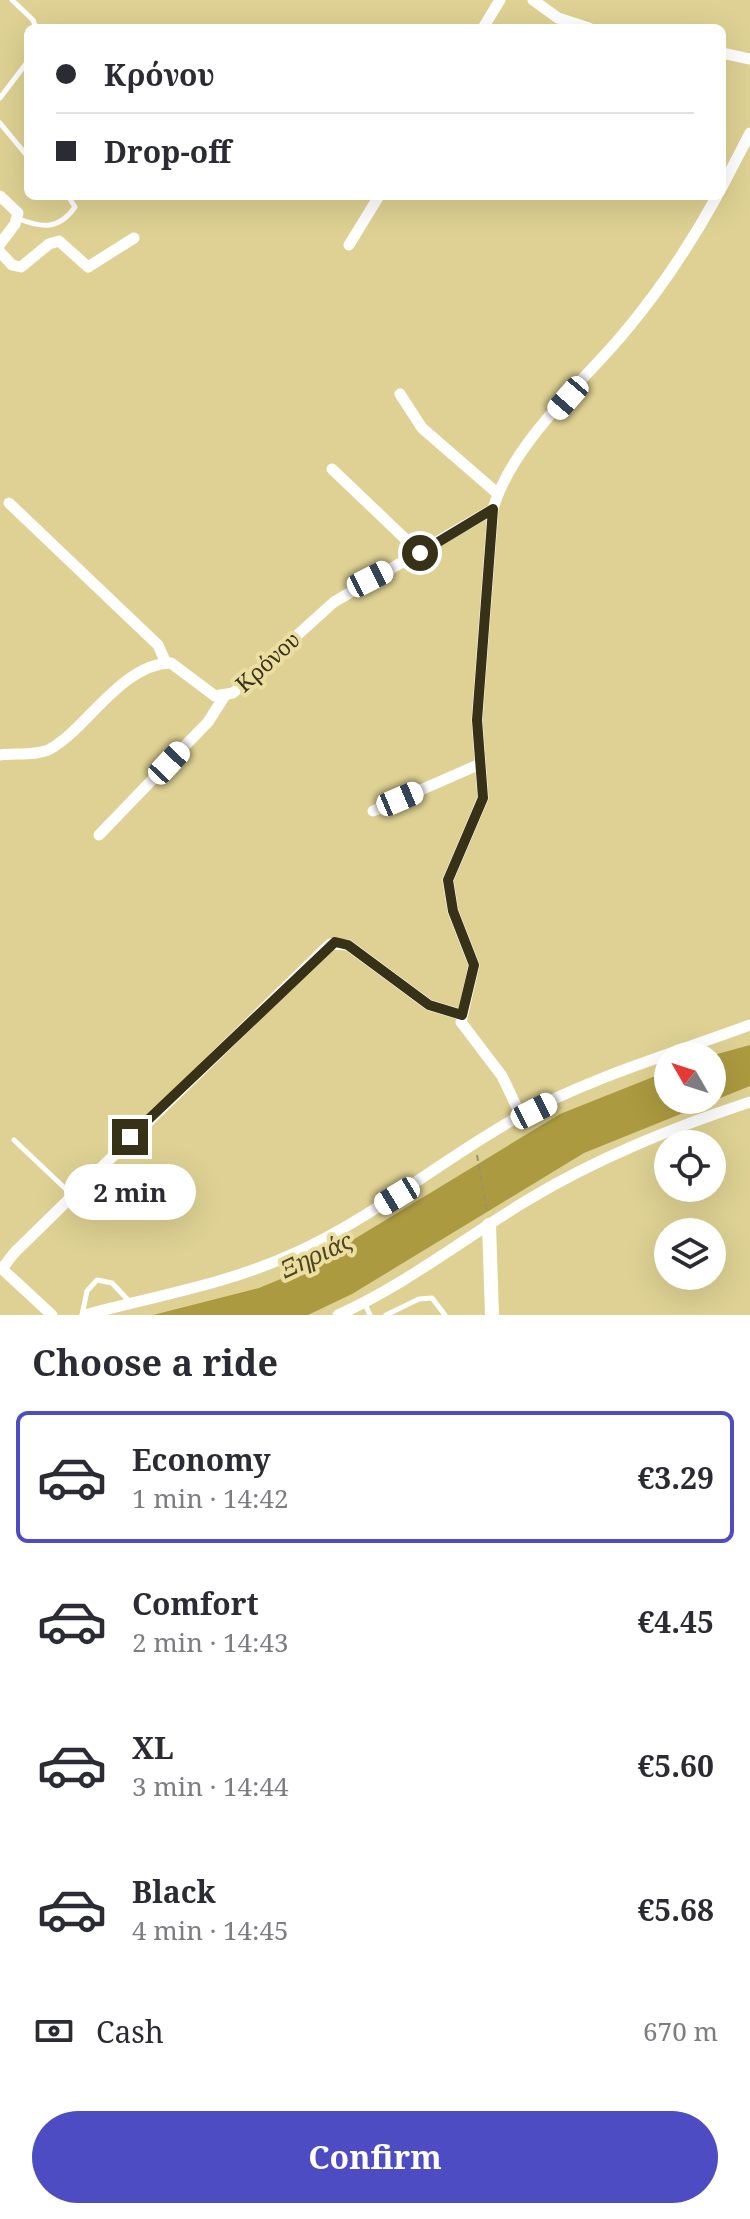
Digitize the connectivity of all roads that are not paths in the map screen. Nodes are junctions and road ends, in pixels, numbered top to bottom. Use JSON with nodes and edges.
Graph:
{"nodes":[{"id":1,"x":12,"y":0,"type":"edge"},
{"id":2,"x":500,"y":0,"type":"edge"},
{"id":3,"x":533,"y":0,"type":"edge"},
{"id":4,"x":34,"y":24,"type":"edge"},
{"id":5,"x":485,"y":24,"type":"edge"},
{"id":6,"x":577,"y":24,"type":"edge"},
{"id":7,"x":726,"y":54,"type":"edge"},
{"id":8,"x":750,"y":59,"type":"edge"},
{"id":9,"x":24,"y":66,"type":"edge"},
{"id":10,"x":0,"y":98,"type":"edge"},
{"id":11,"x":0,"y":123,"type":"edge"},
{"id":12,"x":750,"y":133,"type":"edge"},
{"id":13,"x":24,"y":152,"type":"edge"},
{"id":14,"x":726,"y":179,"type":"edge"},
{"id":15,"x":0,"y":196,"type":"edge"},
{"id":16,"x":71,"y":200,"type":"edge"},
{"id":17,"x":377,"y":200,"type":"edge"},
{"id":18,"x":715,"y":200,"type":"edge"},
{"id":19,"x":17,"y":219,"type":"junction"},
{"id":20,"x":134,"y":238,"type":"dead end"},
{"id":21,"x":0,"y":244,"type":"edge"},
{"id":22,"x":349,"y":245,"type":"dead end"},
{"id":23,"x":0,"y":252,"type":"edge"},
{"id":24,"x":400,"y":394,"type":"dead end"},
{"id":25,"x":332,"y":469,"type":"dead end"},
{"id":26,"x":497,"y":493,"type":"junction"},
{"id":27,"x":9,"y":503,"type":"dead end"},
{"id":28,"x":493,"y":509,"type":"junction"},
{"id":29,"x":420,"y":553,"type":"junction"},
{"id":30,"x":166,"y":663,"type":"junction"},
{"id":31,"x":224,"y":697,"type":"junction"},
{"id":32,"x":0,"y":755,"type":"edge"},
{"id":33,"x":480,"y":764,"type":"junction"},
{"id":34,"x":373,"y":811,"type":"dead end"},
{"id":35,"x":99,"y":835,"type":"dead end"},
{"id":36,"x":462,"y":1015,"type":"junction"},
{"id":37,"x":750,"y":1025,"type":"edge"},
{"id":38,"x":750,"y":1102,"type":"edge"},
{"id":39,"x":521,"y":1116,"type":"junction"},
{"id":40,"x":14,"y":1140,"type":"dead end"},
{"id":41,"x":72,"y":1195,"type":"junction"},
{"id":42,"x":489,"y":1225,"type":"junction"},
{"id":43,"x":1,"y":1268,"type":"edge"},
{"id":44,"x":131,"y":1303,"type":"junction"},
{"id":45,"x":367,"y":1309,"type":"edge"},
{"id":46,"x":52,"y":1315,"type":"edge"},
{"id":47,"x":83,"y":1315,"type":"edge"},
{"id":48,"x":338,"y":1315,"type":"edge"},
{"id":49,"x":386,"y":1315,"type":"edge"},
{"id":50,"x":445,"y":1315,"type":"edge"},
{"id":51,"x":492,"y":1315,"type":"edge"}],
"edges":[{"from":1,"to":4,"type":"lane"},
{"from":2,"to":5,"type":"street"},
{"from":3,"to":6,"type":"street"},
{"from":7,"to":8,"type":"street"},
{"from":9,"to":10,"type":"lane"},
{"from":11,"to":13,"type":"lane"},
{"from":12,"to":14,"type":"street"},
{"from":15,"to":19,"type":"street"},
{"from":16,"to":19,"type":"lane"},
{"from":17,"to":22,"type":"street"},
{"from":18,"to":26,"type":"street"},
{"from":19,"to":21,"type":"street"},
{"from":20,"to":23,"type":"street"},
{"from":24,"to":26,"type":"street"},
{"from":25,"to":29,"type":"street"},
{"from":26,"to":28,"type":"street"},
{"from":27,"to":30,"type":"street"},
{"from":28,"to":29,"type":"street","name":"Κρόνου"},
{"from":28,"to":33,"type":"street"},
{"from":29,"to":31,"type":"street","name":"Κρόνου"},
{"from":30,"to":31,"type":"street","name":"Κρόνου"},
{"from":30,"to":32,"type":"street"},
{"from":31,"to":35,"type":"street"},
{"from":33,"to":34,"type":"street"},
{"from":33,"to":36,"type":"street"},
{"from":36,"to":39,"type":"street"},
{"from":36,"to":41,"type":"street"},
{"from":37,"to":39,"type":"street"},
{"from":38,"to":42,"type":"street"},
{"from":39,"to":44,"type":"street"},
{"from":40,"to":41,"type":"lane"},
{"from":41,"to":43,"type":"street"},
{"from":42,"to":45,"type":"street"},
{"from":42,"to":51,"type":"street"},
{"from":43,"to":46,"type":"street"},
{"from":44,"to":47,"type":"street"},
{"from":44,"to":47,"type":"lane"},
{"from":45,"to":48,"type":"street"},
{"from":49,"to":50,"type":"lane"}]}
